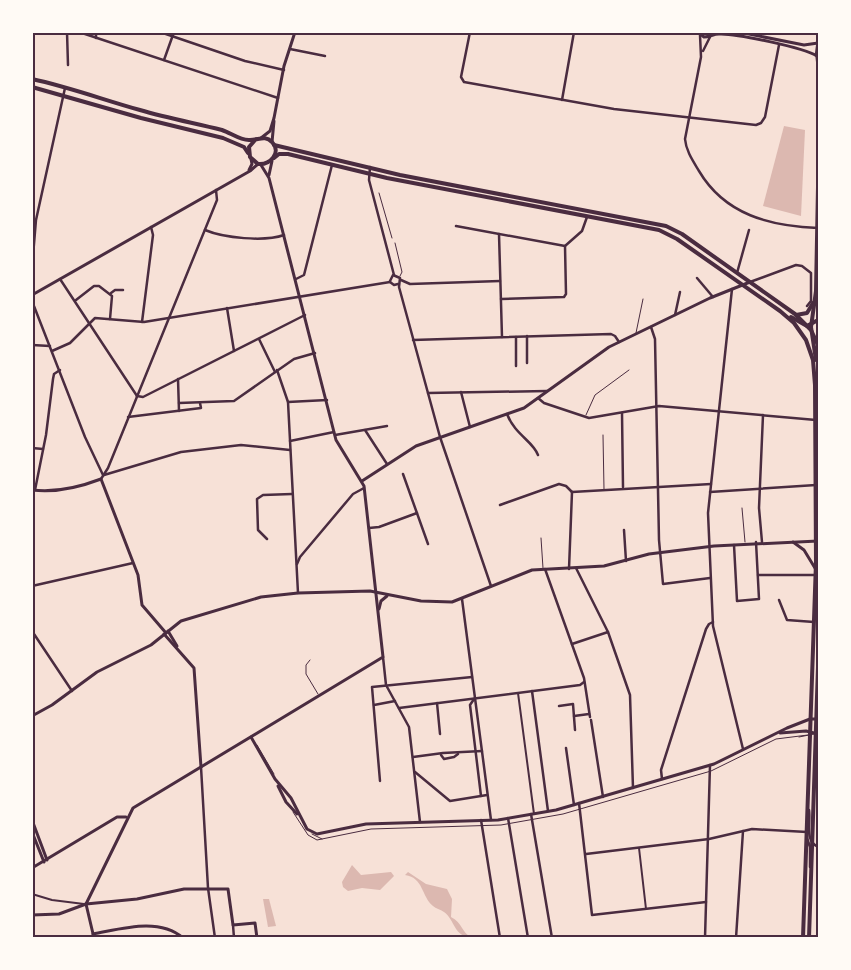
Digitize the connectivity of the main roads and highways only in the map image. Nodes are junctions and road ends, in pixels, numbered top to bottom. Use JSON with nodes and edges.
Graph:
{"nodes":[{"id":1,"x":294,"y":32,"type":"edge"},
{"id":2,"x":739,"y":32,"type":"edge"},
{"id":3,"x":699,"y":34,"type":"edge"},
{"id":4,"x":712,"y":35,"type":"edge"},
{"id":5,"x":818,"y":44,"type":"edge"},
{"id":6,"x":817,"y":56,"type":"junction"},
{"id":7,"x":818,"y":62,"type":"edge"},
{"id":8,"x":32,"y":79,"type":"edge"},
{"id":9,"x":32,"y":86,"type":"edge"},
{"id":10,"x":274,"y":118,"type":"junction"},
{"id":11,"x":258,"y":138,"type":"junction"},
{"id":12,"x":273,"y":144,"type":"junction"},
{"id":13,"x":249,"y":154,"type":"junction"},
{"id":14,"x":251,"y":159,"type":"junction"},
{"id":15,"x":273,"y":159,"type":"junction"},
{"id":16,"x":260,"y":164,"type":"junction"},
{"id":17,"x":245,"y":174,"type":"junction"},
{"id":18,"x":269,"y":178,"type":"junction"},
{"id":19,"x":818,"y":187,"type":"edge"},
{"id":20,"x":750,"y":282,"type":"junction"},
{"id":21,"x":742,"y":285,"type":"junction"},
{"id":22,"x":816,"y":291,"type":"junction"},
{"id":23,"x":32,"y":295,"type":"edge"},
{"id":24,"x":780,"y":311,"type":"junction"},
{"id":25,"x":796,"y":314,"type":"junction"},
{"id":26,"x":818,"y":320,"type":"edge"},
{"id":27,"x":810,"y":327,"type":"junction"},
{"id":28,"x":818,"y":345,"type":"edge"},
{"id":29,"x":816,"y":385,"type":"junction"},
{"id":30,"x":362,"y":480,"type":"junction"},
{"id":31,"x":34,"y":490,"type":"edge"},
{"id":32,"x":817,"y":541,"type":"edge"},
{"id":33,"x":792,"y":542,"type":"junction"},
{"id":34,"x":811,"y":561,"type":"junction"},
{"id":35,"x":817,"y":562,"type":"edge"},
{"id":36,"x":816,"y":572,"type":"edge"},
{"id":37,"x":376,"y":592,"type":"junction"},
{"id":38,"x":387,"y":595,"type":"junction"},
{"id":39,"x":378,"y":611,"type":"junction"},
{"id":40,"x":166,"y":633,"type":"junction"},
{"id":41,"x":818,"y":667,"type":"edge"},
{"id":42,"x":818,"y":704,"type":"edge"},
{"id":43,"x":32,"y":716,"type":"edge"},
{"id":44,"x":818,"y":718,"type":"edge"},
{"id":45,"x":810,"y":719,"type":"junction"},
{"id":46,"x":777,"y":733,"type":"junction"},
{"id":47,"x":814,"y":733,"type":"edge"},
{"id":48,"x":250,"y":737,"type":"junction"},
{"id":49,"x":201,"y":767,"type":"junction"},
{"id":50,"x":275,"y":779,"type":"junction"},
{"id":51,"x":817,"y":783,"type":"edge"},
{"id":52,"x":126,"y":818,"type":"junction"},
{"id":53,"x":32,"y":820,"type":"edge"},
{"id":54,"x":302,"y":820,"type":"junction"},
{"id":55,"x":32,"y":832,"type":"edge"},
{"id":56,"x":46,"y":861,"type":"junction"},
{"id":57,"x":32,"y":868,"type":"edge"},
{"id":58,"x":86,"y":904,"type":"junction"},
{"id":59,"x":32,"y":915,"type":"edge"},
{"id":60,"x":94,"y":936,"type":"edge"},
{"id":61,"x":183,"y":938,"type":"edge"},
{"id":62,"x":257,"y":938,"type":"edge"},
{"id":63,"x":803,"y":938,"type":"edge"},
{"id":64,"x":809,"y":938,"type":"edge"}],
"edges":[{"from":1,"to":10,"type":"main road"},
{"from":2,"to":5,"type":"main road"},
{"from":3,"to":4,"type":"main road"},
{"from":4,"to":6,"type":"main road"},
{"from":5,"to":6,"type":"main road"},
{"from":6,"to":7,"type":"main road"},
{"from":8,"to":11,"type":"main road"},
{"from":9,"to":13,"type":"main road"},
{"from":10,"to":11,"type":"main road"},
{"from":10,"to":12,"type":"main road"},
{"from":11,"to":12,"type":"main road"},
{"from":11,"to":13,"type":"main road"},
{"from":12,"to":15,"type":"main road"},
{"from":12,"to":20,"type":"main road"},
{"from":13,"to":14,"type":"main road"},
{"from":14,"to":16,"type":"main road"},
{"from":14,"to":17,"type":"main road"},
{"from":15,"to":16,"type":"main road"},
{"from":15,"to":18,"type":"main road"},
{"from":15,"to":21,"type":"main road"},
{"from":16,"to":17,"type":"main road"},
{"from":16,"to":18,"type":"main road"},
{"from":17,"to":23,"type":"main road"},
{"from":18,"to":30,"type":"main road"},
{"from":19,"to":22,"type":"main road"},
{"from":20,"to":21,"type":"main road"},
{"from":20,"to":25,"type":"main road"},
{"from":21,"to":24,"type":"main road"},
{"from":21,"to":30,"type":"main road"},
{"from":22,"to":25,"type":"main road"},
{"from":22,"to":27,"type":"main road"},
{"from":24,"to":27,"type":"main road"},
{"from":24,"to":29,"type":"main road"},
{"from":25,"to":27,"type":"main road"},
{"from":26,"to":27,"type":"main road"},
{"from":27,"to":28,"type":"main road"},
{"from":27,"to":29,"type":"main road"},
{"from":29,"to":32,"type":"main road"},
{"from":30,"to":37,"type":"main road"},
{"from":31,"to":40,"type":"main road"},
{"from":32,"to":33,"type":"main road"},
{"from":32,"to":35,"type":"main road"},
{"from":33,"to":34,"type":"main road"},
{"from":33,"to":38,"type":"main road"},
{"from":34,"to":35,"type":"main road"},
{"from":34,"to":36,"type":"main road"},
{"from":35,"to":36,"type":"main road"},
{"from":36,"to":45,"type":"main road"},
{"from":37,"to":38,"type":"main road"},
{"from":37,"to":39,"type":"main road"},
{"from":37,"to":40,"type":"main road"},
{"from":38,"to":39,"type":"main road"},
{"from":39,"to":48,"type":"main road"},
{"from":40,"to":43,"type":"main road"},
{"from":40,"to":49,"type":"main road"},
{"from":41,"to":42,"type":"main road"},
{"from":42,"to":44,"type":"main road"},
{"from":44,"to":45,"type":"main road"},
{"from":44,"to":47,"type":"main road"},
{"from":45,"to":46,"type":"main road"},
{"from":45,"to":47,"type":"main road"},
{"from":46,"to":47,"type":"main road"},
{"from":46,"to":54,"type":"main road"},
{"from":47,"to":51,"type":"main road"},
{"from":47,"to":63,"type":"main road"},
{"from":48,"to":49,"type":"main road"},
{"from":48,"to":50,"type":"main road"},
{"from":49,"to":52,"type":"main road"},
{"from":50,"to":54,"type":"main road"},
{"from":50,"to":54,"type":"main road"},
{"from":51,"to":64,"type":"main road"},
{"from":52,"to":56,"type":"main road"},
{"from":52,"to":58,"type":"main road"},
{"from":53,"to":56,"type":"main road"},
{"from":55,"to":56,"type":"main road"},
{"from":56,"to":57,"type":"main road"},
{"from":58,"to":59,"type":"main road"},
{"from":58,"to":60,"type":"main road"},
{"from":58,"to":62,"type":"main road"},
{"from":60,"to":61,"type":"main road"}]}
